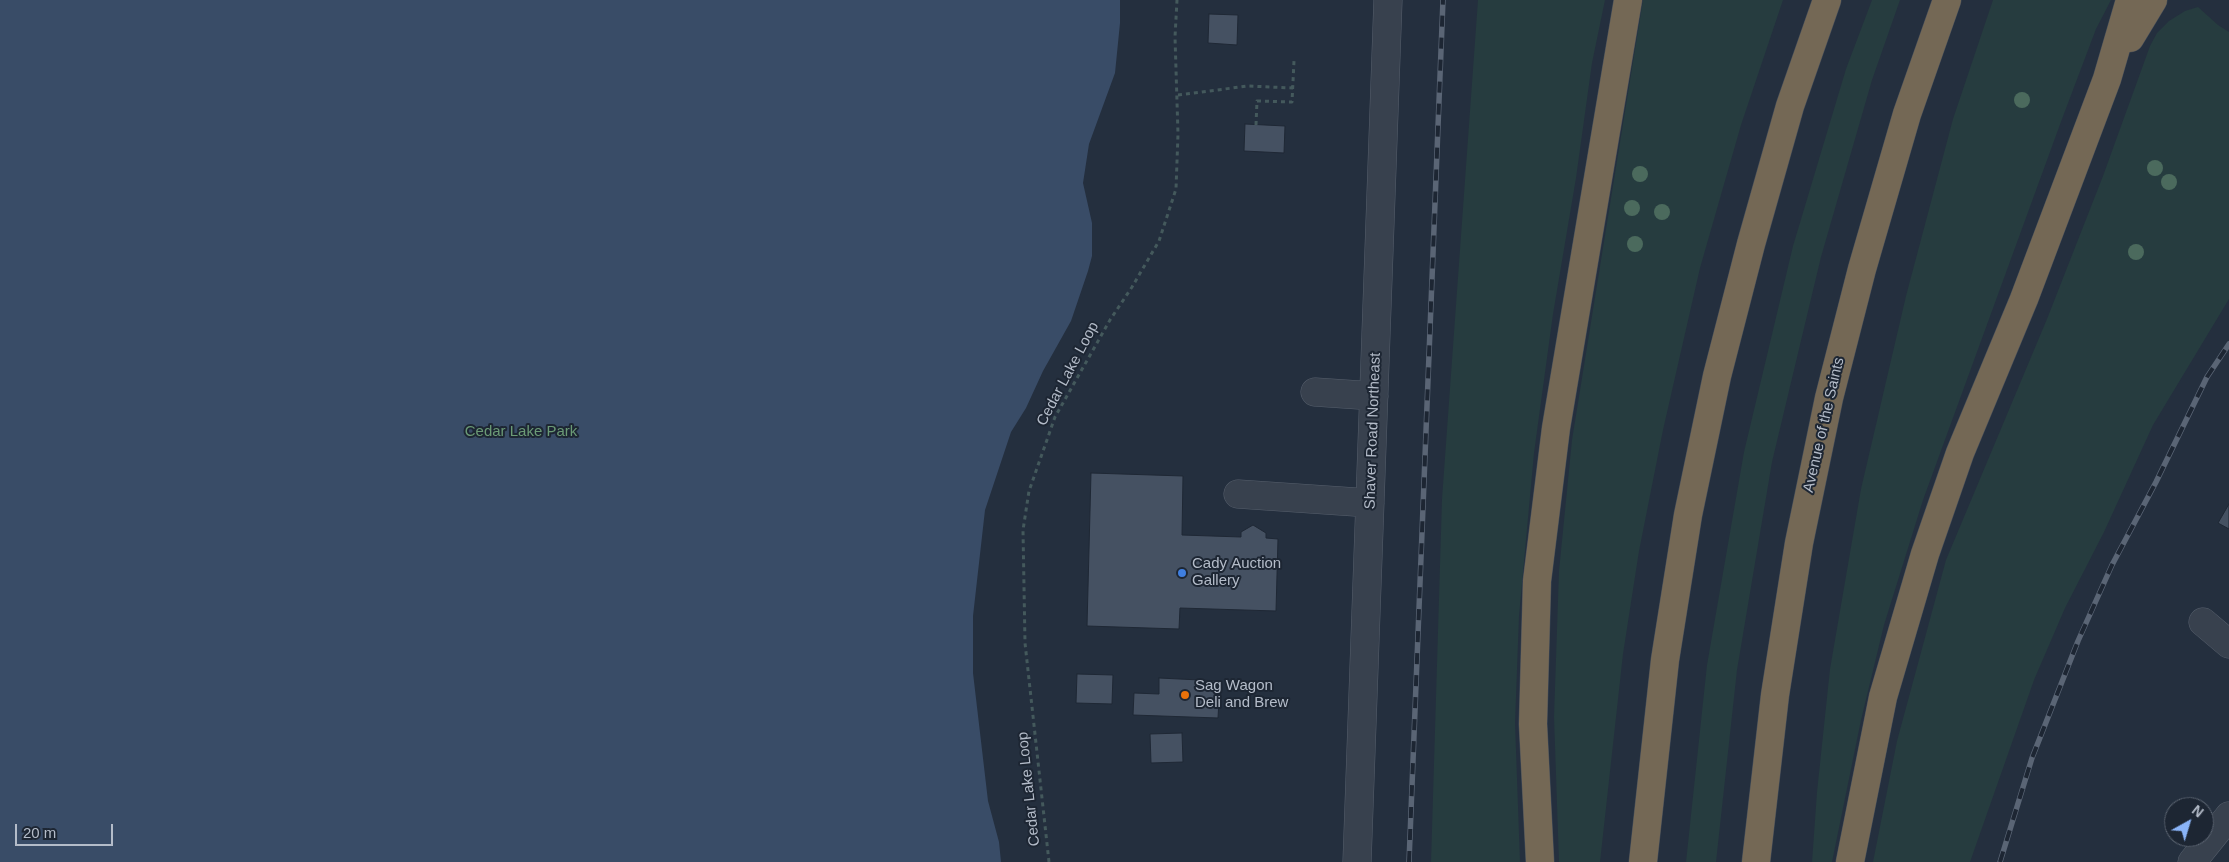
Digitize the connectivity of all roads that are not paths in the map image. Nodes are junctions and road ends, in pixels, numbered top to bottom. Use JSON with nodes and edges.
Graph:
{"nodes":[{"id":1,"x":1388,"y":0,"type":"edge"},
{"id":2,"x":1628,"y":0,"type":"edge"},
{"id":3,"x":1826,"y":0,"type":"edge"},
{"id":4,"x":1947,"y":0,"type":"edge"},
{"id":5,"x":2130,"y":0,"type":"edge"},
{"id":6,"x":2152,"y":0,"type":"edge"},
{"id":7,"x":2108,"y":79,"type":"junction"},
{"id":8,"x":1315,"y":392,"type":"dead end"},
{"id":9,"x":1374,"y":396,"type":"junction"},
{"id":10,"x":1238,"y":494,"type":"dead end"},
{"id":11,"x":1370,"y":503,"type":"junction"},
{"id":12,"x":2203,"y":622,"type":"dead end"},
{"id":13,"x":2229,"y":644,"type":"edge"},
{"id":14,"x":2229,"y":816,"type":"edge"},
{"id":15,"x":1357,"y":862,"type":"edge"},
{"id":16,"x":1540,"y":862,"type":"edge"},
{"id":17,"x":1643,"y":862,"type":"edge"},
{"id":18,"x":1756,"y":862,"type":"edge"},
{"id":19,"x":1850,"y":862,"type":"edge"},
{"id":20,"x":2192,"y":862,"type":"edge"}],
"edges":[{"from":1,"to":9,"type":"street","name":"Shaver Road Northeast"},
{"from":2,"to":16,"type":"highway"},
{"from":3,"to":17,"type":"highway"},
{"from":4,"to":18,"type":"highway","name":"Avenue of the Saints"},
{"from":5,"to":7,"type":"highway"},
{"from":6,"to":7,"type":"highway"},
{"from":7,"to":19,"type":"highway"},
{"from":8,"to":9,"type":"street"},
{"from":9,"to":11,"type":"street","name":"Shaver Road Northeast"},
{"from":10,"to":11,"type":"street"},
{"from":11,"to":15,"type":"street","name":"Shaver Road Northeast"},
{"from":12,"to":13,"type":"street"},
{"from":14,"to":20,"type":"street"}]}
